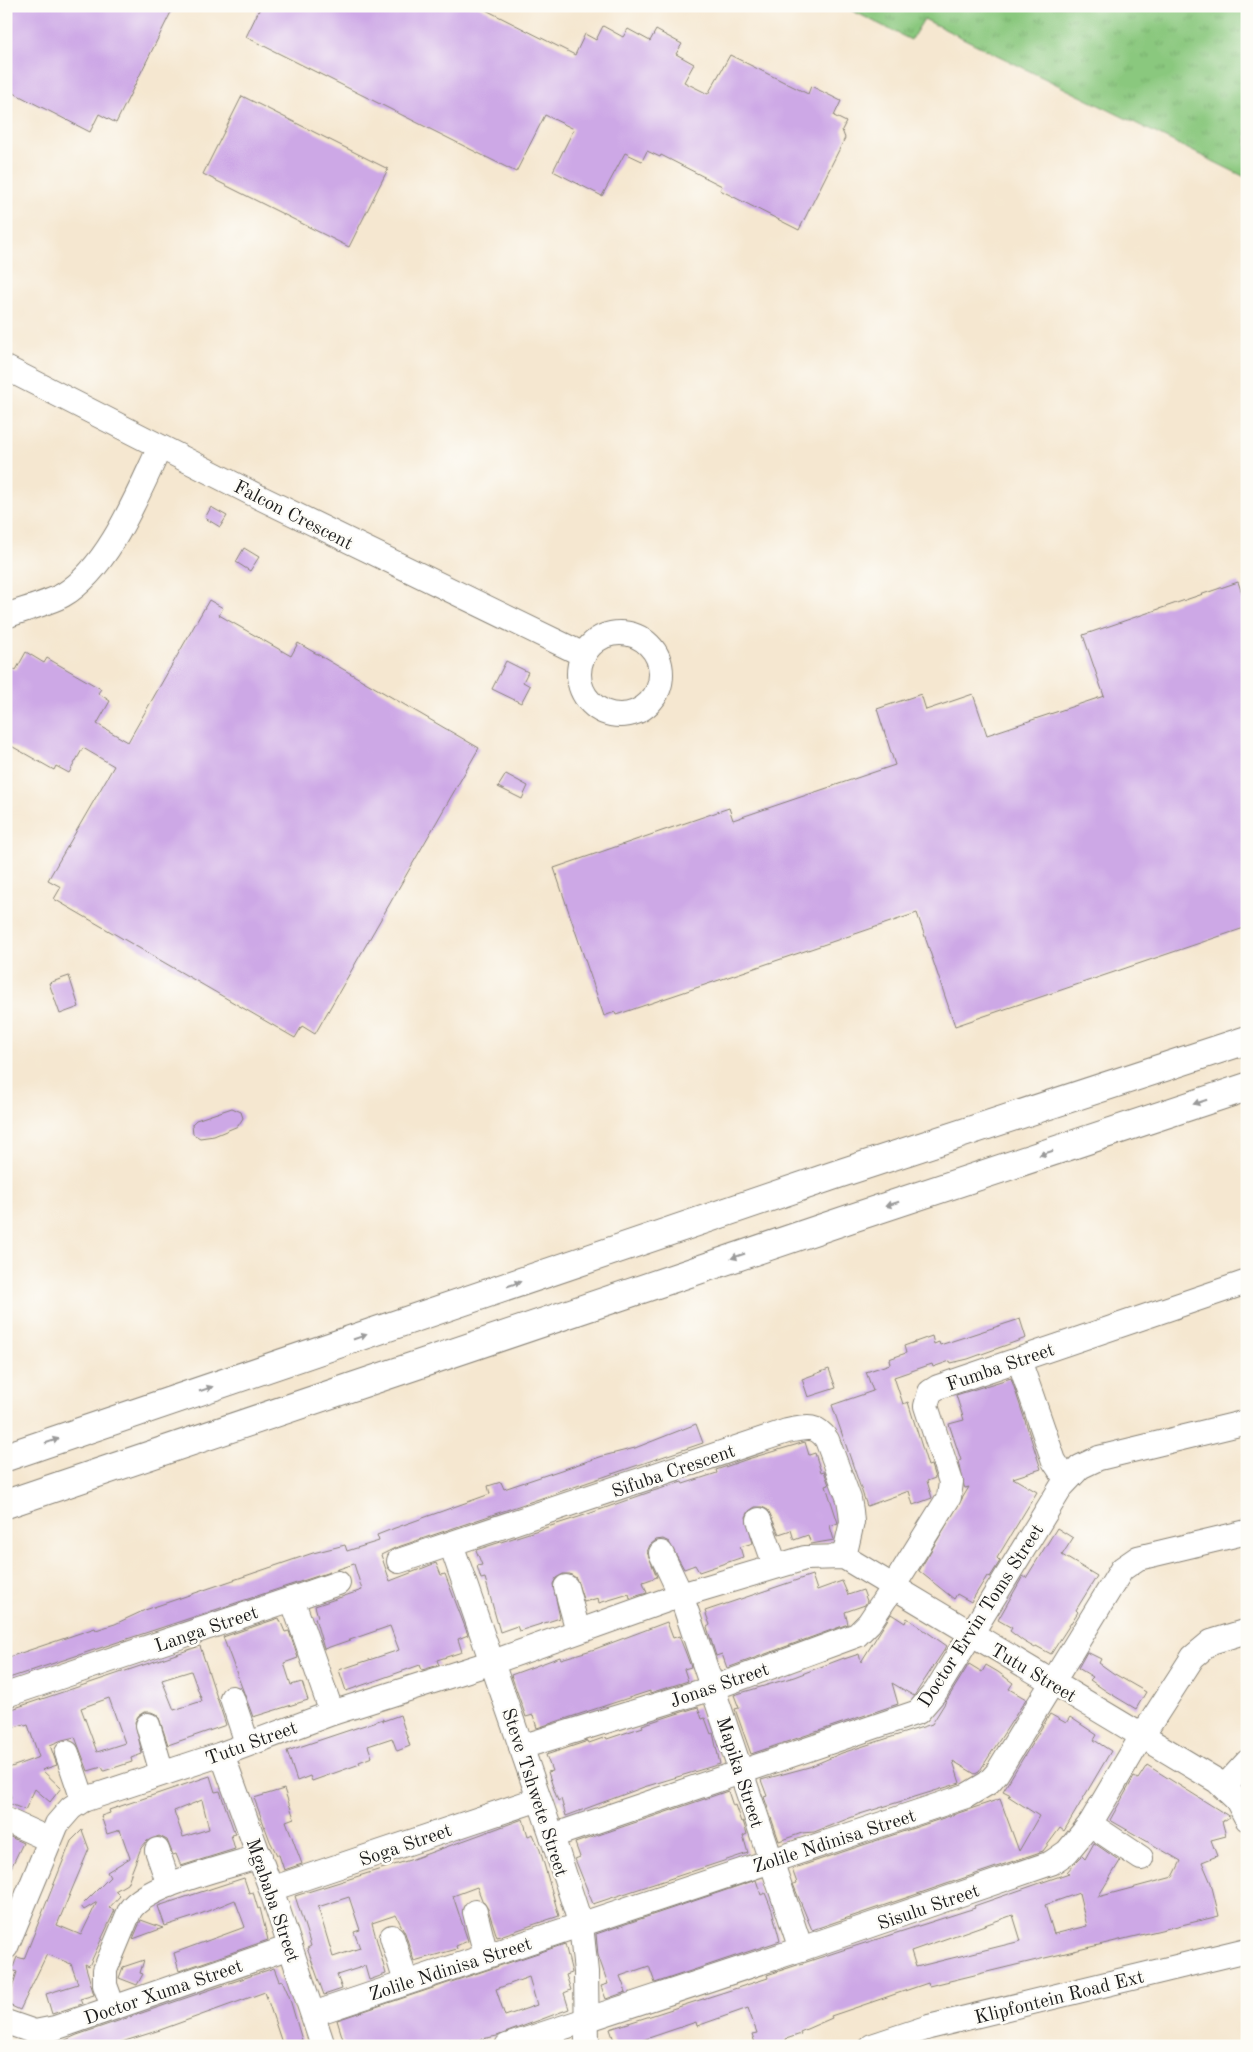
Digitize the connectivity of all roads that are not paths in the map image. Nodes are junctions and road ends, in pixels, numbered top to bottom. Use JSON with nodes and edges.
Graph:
{"nodes":[{"id":1,"x":6,"y":368,"type":"edge"},
{"id":2,"x":160,"y":447,"type":"junction"},
{"id":3,"x":6,"y":616,"type":"edge"},
{"id":4,"x":584,"y":656,"type":"dead end"},
{"id":5,"x":1247,"y":1040,"type":"edge"},
{"id":6,"x":1247,"y":1087,"type":"edge"},
{"id":7,"x":1247,"y":1282,"type":"edge"},
{"id":8,"x":1019,"y":1360,"type":"junction"},
{"id":9,"x":1247,"y":1422,"type":"edge"},
{"id":10,"x":6,"y":1457,"type":"edge"},
{"id":11,"x":1066,"y":1480,"type":"junction"},
{"id":12,"x":6,"y":1504,"type":"edge"},
{"id":13,"x":759,"y":1520,"type":"dead end"},
{"id":14,"x":1247,"y":1532,"type":"edge"},
{"id":15,"x":451,"y":1544,"type":"junction"},
{"id":16,"x":662,"y":1553,"type":"dead end"},
{"id":17,"x":844,"y":1558,"type":"junction"},
{"id":18,"x":399,"y":1561,"type":"dead end"},
{"id":19,"x":775,"y":1566,"type":"junction"},
{"id":20,"x":338,"y":1583,"type":"dead end"},
{"id":21,"x":566,"y":1587,"type":"dead end"},
{"id":22,"x":893,"y":1587,"type":"junction"},
{"id":23,"x":681,"y":1595,"type":"junction"},
{"id":24,"x":292,"y":1599,"type":"junction"},
{"id":25,"x":578,"y":1631,"type":"junction"},
{"id":26,"x":1247,"y":1631,"type":"edge"},
{"id":27,"x":972,"y":1634,"type":"junction"},
{"id":28,"x":493,"y":1662,"type":"junction"},
{"id":29,"x":1052,"y":1682,"type":"junction"},
{"id":30,"x":713,"y":1688,"type":"junction"},
{"id":31,"x":6,"y":1695,"type":"edge"},
{"id":32,"x":232,"y":1698,"type":"dead end"},
{"id":33,"x":332,"y":1713,"type":"junction"},
{"id":34,"x":148,"y":1725,"type":"dead end"},
{"id":35,"x":1142,"y":1736,"type":"junction"},
{"id":36,"x":247,"y":1743,"type":"junction"},
{"id":37,"x":521,"y":1747,"type":"junction"},
{"id":38,"x":68,"y":1753,"type":"dead end"},
{"id":39,"x":222,"y":1754,"type":"junction"},
{"id":40,"x":1247,"y":1762,"type":"edge"},
{"id":41,"x":742,"y":1771,"type":"junction"},
{"id":42,"x":162,"y":1773,"type":"junction"},
{"id":43,"x":1224,"y":1787,"type":"junction"},
{"id":44,"x":539,"y":1799,"type":"junction"},
{"id":45,"x":83,"y":1800,"type":"junction"},
{"id":46,"x":1247,"y":1819,"type":"edge"},
{"id":47,"x":6,"y":1820,"type":"edge"},
{"id":48,"x":1090,"y":1824,"type":"junction"},
{"id":49,"x":552,"y":1836,"type":"junction"},
{"id":50,"x":50,"y":1840,"type":"junction"},
{"id":51,"x":157,"y":1850,"type":"dead end"},
{"id":52,"x":260,"y":1856,"type":"junction"},
{"id":53,"x":1141,"y":1858,"type":"dead end"},
{"id":54,"x":770,"y":1861,"type":"junction"},
{"id":55,"x":169,"y":1885,"type":"junction"},
{"id":56,"x":271,"y":1889,"type":"junction"},
{"id":57,"x":475,"y":1912,"type":"dead end"},
{"id":58,"x":580,"y":1925,"type":"junction"},
{"id":59,"x":9,"y":1934,"type":"edge"},
{"id":60,"x":392,"y":1937,"type":"dead end"},
{"id":61,"x":290,"y":1948,"type":"junction"},
{"id":62,"x":801,"y":1949,"type":"junction"},
{"id":63,"x":1247,"y":1950,"type":"edge"},
{"id":64,"x":486,"y":1955,"type":"junction"},
{"id":65,"x":406,"y":1982,"type":"junction"},
{"id":66,"x":114,"y":2007,"type":"junction"},
{"id":67,"x":313,"y":2014,"type":"junction"},
{"id":68,"x":586,"y":2020,"type":"junction"},
{"id":69,"x":6,"y":2022,"type":"edge"},
{"id":70,"x":323,"y":2046,"type":"edge"},
{"id":71,"x":507,"y":2046,"type":"edge"},
{"id":72,"x":587,"y":2046,"type":"edge"},
{"id":73,"x":872,"y":2046,"type":"edge"}],
"edges":[{"from":1,"to":2,"type":"street","name":"Falcon Crescent"},
{"from":2,"to":3,"type":"street"},
{"from":2,"to":4,"type":"street","name":"Falcon Crescent"},
{"from":10,"to":5,"type":"highway","one_way":true},
{"from":6,"to":12,"type":"highway","one_way":true},
{"from":7,"to":8,"type":"street","name":"Fumba Street"},
{"from":8,"to":11,"type":"street"},
{"from":8,"to":22,"type":"street","name":"Fumba Street"},
{"from":9,"to":11,"type":"street","name":"Doctor Ervin Toms Street"},
{"from":11,"to":27,"type":"street","name":"Doctor Ervin Toms Street"},
{"from":13,"to":19,"type":"street"},
{"from":14,"to":29,"type":"street","name":"Zolile Ndinisa Street"},
{"from":15,"to":17,"type":"street","name":"Sifuba Crescent"},
{"from":15,"to":18,"type":"street","name":"Sifuba Crescent"},
{"from":15,"to":28,"type":"street","name":"Steve Tshwete Street"},
{"from":16,"to":23,"type":"street"},
{"from":17,"to":19,"type":"street","name":"Tutu Street"},
{"from":17,"to":22,"type":"street","name":"Tutu Street"},
{"from":19,"to":23,"type":"street","name":"Tutu Street"},
{"from":20,"to":24,"type":"street","name":"Langa Street"},
{"from":21,"to":25,"type":"street"},
{"from":22,"to":27,"type":"street","name":"Tutu Street"},
{"from":22,"to":30,"type":"street","name":"Jonas Street"},
{"from":23,"to":25,"type":"street","name":"Tutu Street"},
{"from":23,"to":30,"type":"street","name":"Mapika Street"},
{"from":24,"to":31,"type":"street","name":"Langa Street"},
{"from":24,"to":33,"type":"street"},
{"from":25,"to":28,"type":"street","name":"Tutu Street"},
{"from":26,"to":35,"type":"street","name":"Sisulu Street"},
{"from":27,"to":29,"type":"street","name":"Tutu Street"},
{"from":27,"to":41,"type":"street","name":"Doctor Ervin Toms Street"},
{"from":28,"to":33,"type":"street","name":"Tutu Street"},
{"from":28,"to":37,"type":"street","name":"Steve Tshwete Street"},
{"from":29,"to":35,"type":"street","name":"Tutu Street"},
{"from":29,"to":54,"type":"street","name":"Zolile Ndinisa Street"},
{"from":30,"to":37,"type":"street","name":"Jonas Street"},
{"from":30,"to":41,"type":"street","name":"Mapika Street"},
{"from":32,"to":36,"type":"street"},
{"from":33,"to":36,"type":"street","name":"Tutu Street"},
{"from":34,"to":42,"type":"street"},
{"from":35,"to":43,"type":"street","name":"Tutu Street"},
{"from":35,"to":48,"type":"street","name":"Sisulu Street"},
{"from":36,"to":39,"type":"street","name":"Tutu Street"},
{"from":37,"to":44,"type":"street","name":"Steve Tshwete Street"},
{"from":38,"to":45,"type":"street"},
{"from":39,"to":42,"type":"street","name":"Tutu Street"},
{"from":39,"to":52,"type":"street","name":"Mgababa Street"},
{"from":40,"to":43,"type":"street"},
{"from":41,"to":49,"type":"street","name":"Doctor Ervin Toms Street"},
{"from":41,"to":54,"type":"street","name":"Mapika Street"},
{"from":42,"to":45,"type":"street","name":"Tutu Street"},
{"from":43,"to":46,"type":"street","name":"Tutu Street"},
{"from":44,"to":49,"type":"street","name":"Steve Tshwete Street"},
{"from":44,"to":56,"type":"street","name":"Soga Street"},
{"from":45,"to":50,"type":"street","name":"Tutu Street"},
{"from":47,"to":50,"type":"street"},
{"from":48,"to":53,"type":"street"},
{"from":48,"to":62,"type":"street","name":"Sisulu Street"},
{"from":49,"to":58,"type":"street","name":"Steve Tshwete Street"},
{"from":50,"to":59,"type":"street","name":"Tutu Street"},
{"from":51,"to":55,"type":"street"},
{"from":52,"to":55,"type":"street"},
{"from":52,"to":56,"type":"street","name":"Mgababa Street"},
{"from":54,"to":58,"type":"street","name":"Zolile Ndinisa Street"},
{"from":54,"to":62,"type":"street","name":"Mapika Street"},
{"from":55,"to":66,"type":"street"},
{"from":56,"to":61,"type":"street","name":"Mgababa Street"},
{"from":57,"to":64,"type":"street"},
{"from":58,"to":64,"type":"street","name":"Zolile Ndinisa Street"},
{"from":58,"to":68,"type":"street","name":"Steve Tshwete Street"},
{"from":60,"to":65,"type":"street"},
{"from":61,"to":66,"type":"street","name":"Doctor Xuma Street"},
{"from":61,"to":67,"type":"street","name":"Mgababa Street"},
{"from":62,"to":68,"type":"street","name":"Sisulu Street"},
{"from":63,"to":73,"type":"street","name":"Klipfontein Road Ext"},
{"from":64,"to":65,"type":"street","name":"Zolile Ndinisa Street"},
{"from":65,"to":67,"type":"street","name":"Zolile Ndinisa Street"},
{"from":66,"to":69,"type":"street","name":"Doctor Xuma Street"},
{"from":67,"to":70,"type":"street","name":"Mgababa Street"},
{"from":68,"to":71,"type":"street","name":"Sisulu Street"},
{"from":68,"to":72,"type":"street","name":"Steve Tshwete Street"}]}
